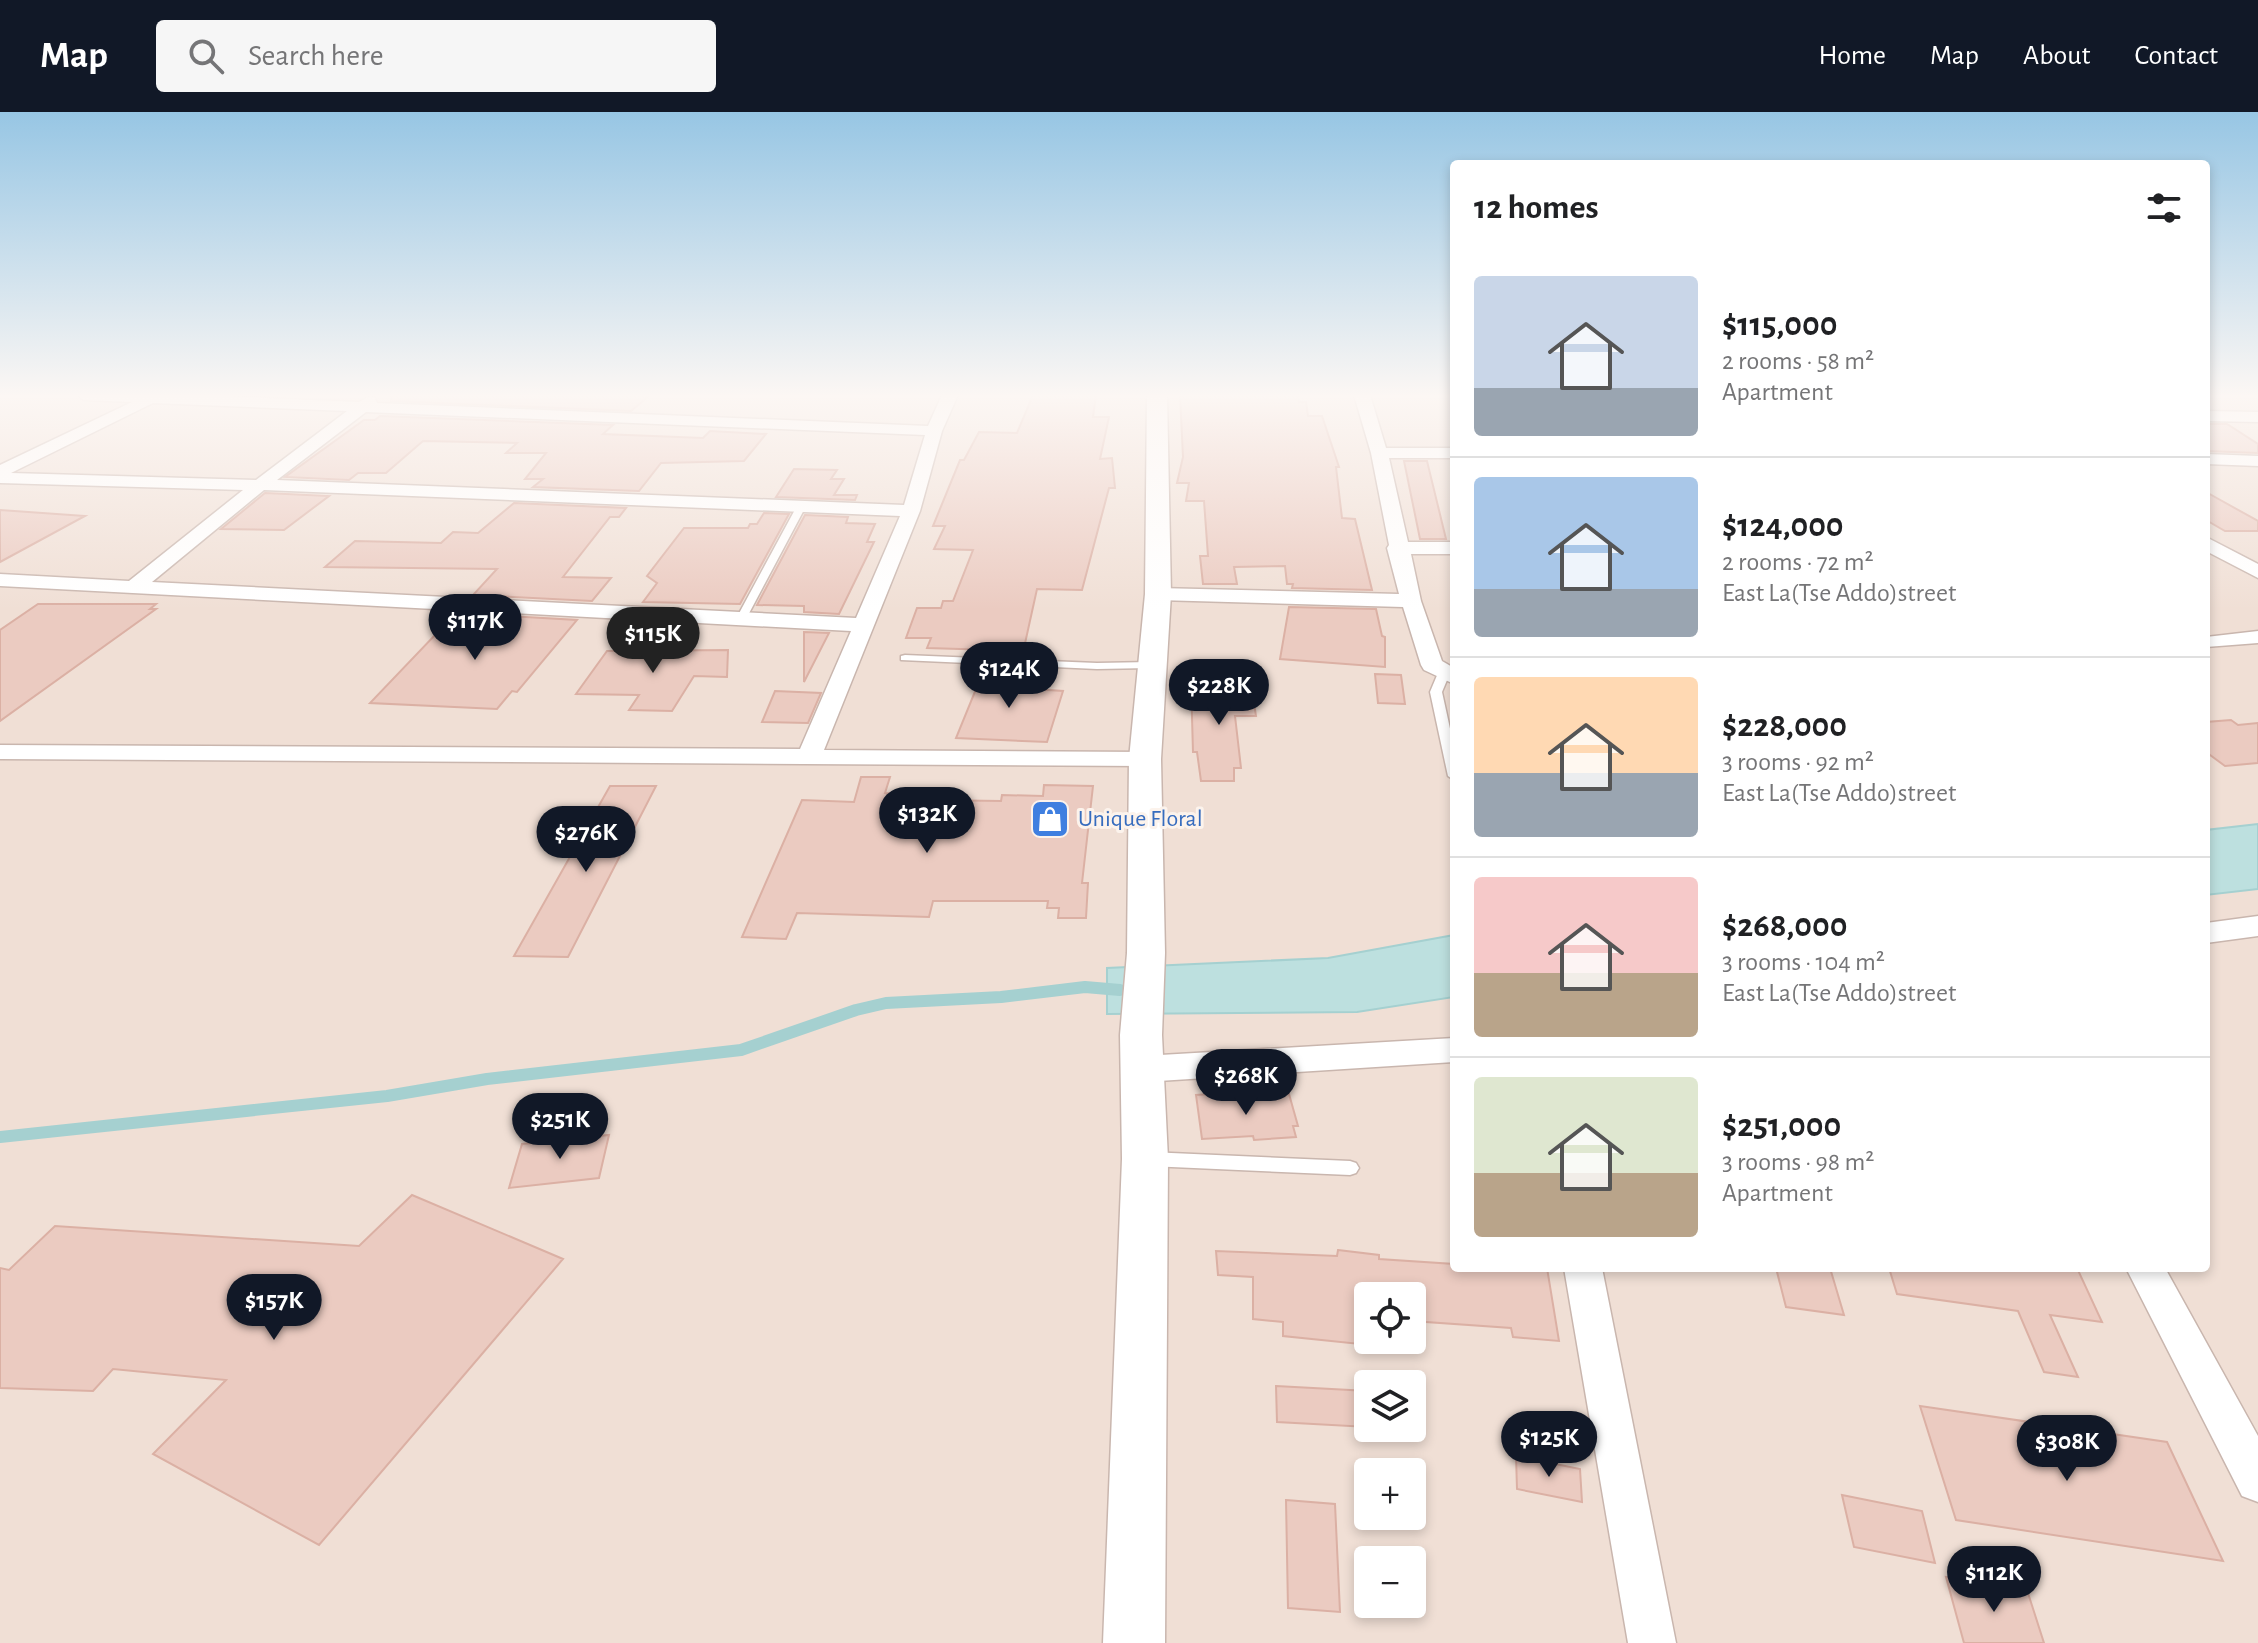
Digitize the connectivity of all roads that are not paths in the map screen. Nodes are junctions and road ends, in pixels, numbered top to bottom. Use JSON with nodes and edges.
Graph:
{"nodes":[{"id":1,"x":284,"y":466,"type":"edge"},
{"id":2,"x":924,"y":466,"type":"edge"},
{"id":3,"x":1157,"y":466,"type":"edge"},
{"id":4,"x":1382,"y":466,"type":"edge"},
{"id":5,"x":0,"y":475,"type":"edge"},
{"id":6,"x":260,"y":485,"type":"junction"},
{"id":7,"x":801,"y":506,"type":"junction"},
{"id":8,"x":911,"y":511,"type":"junction"},
{"id":9,"x":1397,"y":548,"type":"junction"},
{"id":10,"x":1450,"y":548,"type":"edge"},
{"id":11,"x":2211,"y":549,"type":"edge"},
{"id":12,"x":2258,"y":572,"type":"edge"},
{"id":13,"x":0,"y":580,"type":"edge"},
{"id":14,"x":135,"y":586,"type":"junction"},
{"id":15,"x":1158,"y":594,"type":"junction"},
{"id":16,"x":1411,"y":601,"type":"junction"},
{"id":17,"x":741,"y":619,"type":"junction"},
{"id":18,"x":862,"y":625,"type":"junction"},
{"id":19,"x":2258,"y":637,"type":"edge"},
{"id":20,"x":2211,"y":642,"type":"dead end"},
{"id":21,"x":905,"y":658,"type":"dead end"},
{"id":22,"x":1150,"y":665,"type":"junction"},
{"id":23,"x":1449,"y":675,"type":"edge"},
{"id":24,"x":0,"y":752,"type":"edge"},
{"id":25,"x":809,"y":757,"type":"junction"},
{"id":26,"x":1450,"y":757,"type":"edge"},
{"id":27,"x":1145,"y":759,"type":"junction"},
{"id":28,"x":2258,"y":926,"type":"edge"},
{"id":29,"x":2210,"y":932,"type":"edge"},
{"id":30,"x":1450,"y":1050,"type":"edge"},
{"id":31,"x":1142,"y":1052,"type":"junction"},
{"id":32,"x":1145,"y":1159,"type":"junction"},
{"id":33,"x":1350,"y":1168,"type":"dead end"},
{"id":34,"x":1584,"y":1272,"type":"edge"},
{"id":35,"x":2147,"y":1272,"type":"edge"},
{"id":36,"x":2258,"y":1480,"type":"edge"},
{"id":37,"x":1134,"y":1643,"type":"edge"},
{"id":38,"x":1652,"y":1643,"type":"edge"}],
"edges":[{"from":1,"to":6,"type":"street"},
{"from":2,"to":8,"type":"street"},
{"from":3,"to":15,"type":"street"},
{"from":4,"to":9,"type":"street"},
{"from":5,"to":6,"type":"street"},
{"from":6,"to":7,"type":"street"},
{"from":6,"to":14,"type":"street"},
{"from":7,"to":8,"type":"street"},
{"from":7,"to":17,"type":"lane"},
{"from":8,"to":18,"type":"street"},
{"from":9,"to":10,"type":"street"},
{"from":9,"to":16,"type":"street"},
{"from":11,"to":12,"type":"street"},
{"from":13,"to":14,"type":"street"},
{"from":14,"to":17,"type":"street"},
{"from":15,"to":16,"type":"street"},
{"from":15,"to":22,"type":"street"},
{"from":16,"to":23,"type":"street"},
{"from":17,"to":18,"type":"street"},
{"from":18,"to":25,"type":"street"},
{"from":19,"to":20,"type":"street"},
{"from":21,"to":22,"type":"lane"},
{"from":22,"to":27,"type":"street"},
{"from":23,"to":26,"type":"lane"},
{"from":24,"to":25,"type":"street"},
{"from":25,"to":27,"type":"street"},
{"from":27,"to":31,"type":"street"},
{"from":28,"to":29,"type":"street"},
{"from":30,"to":31,"type":"street"},
{"from":31,"to":32,"type":"street"},
{"from":32,"to":33,"type":"lane"},
{"from":32,"to":37,"type":"street"},
{"from":34,"to":38,"type":"street"},
{"from":35,"to":36,"type":"street"}]}
